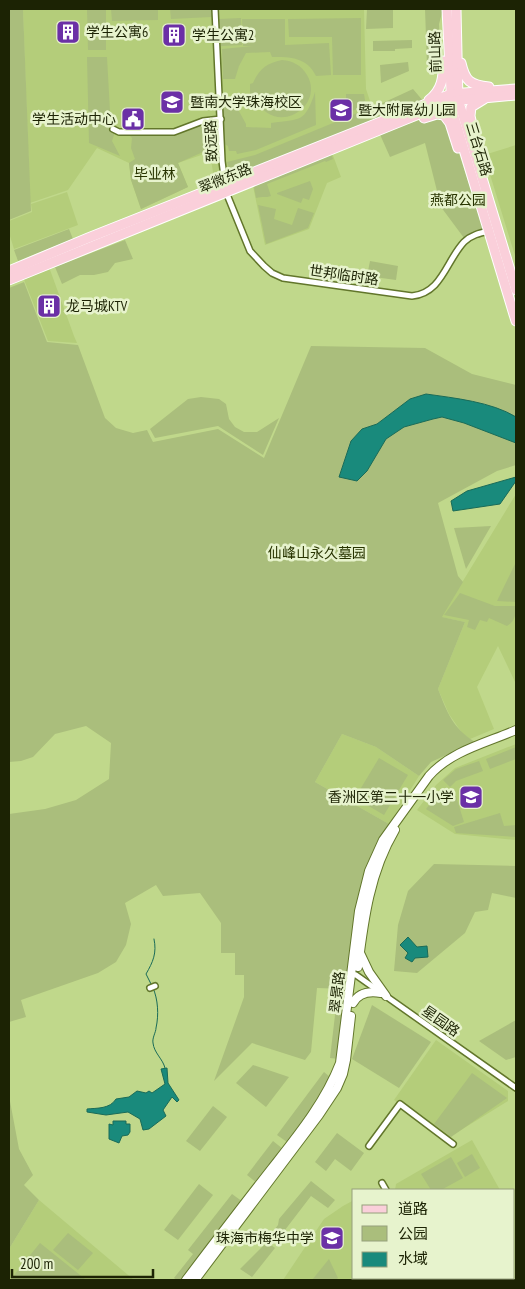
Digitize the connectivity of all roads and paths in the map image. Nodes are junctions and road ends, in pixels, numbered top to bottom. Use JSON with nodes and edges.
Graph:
{"nodes":[{"id":1,"x":215,"y":9,"type":"edge"},
{"id":2,"x":447,"y":9,"type":"edge"},
{"id":3,"x":456,"y":9,"type":"edge"},
{"id":4,"x":457,"y":43,"type":"junction"},
{"id":5,"x":515,"y":91,"type":"edge"},
{"id":6,"x":454,"y":97,"type":"junction"},
{"id":7,"x":489,"y":97,"type":"junction"},
{"id":8,"x":422,"y":105,"type":"junction"},
{"id":9,"x":221,"y":118,"type":"junction"},
{"id":10,"x":387,"y":127,"type":"junction"},
{"id":11,"x":113,"y":130,"type":"dead end"},
{"id":12,"x":225,"y":188,"type":"junction"},
{"id":13,"x":481,"y":205,"type":"junction"},
{"id":14,"x":492,"y":211,"type":"junction"},
{"id":15,"x":489,"y":231,"type":"junction"},
{"id":16,"x":9,"y":271,"type":"edge"},
{"id":17,"x":9,"y":280,"type":"edge"},
{"id":18,"x":516,"y":290,"type":"edge"},
{"id":19,"x":516,"y":321,"type":"edge"},
{"id":20,"x":516,"y":730,"type":"edge"},
{"id":21,"x":516,"y":735,"type":"edge"},
{"id":22,"x":360,"y":952,"type":"junction"},
{"id":23,"x":354,"y":975,"type":"junction"},
{"id":24,"x":383,"y":994,"type":"junction"},
{"id":25,"x":353,"y":1002,"type":"junction"},
{"id":26,"x":516,"y":1088,"type":"edge"},
{"id":27,"x":453,"y":1144,"type":"dead end"},
{"id":28,"x":369,"y":1146,"type":"dead end"},
{"id":29,"x":382,"y":1183,"type":"dead end"},
{"id":30,"x":385,"y":1189,"type":"edge"},
{"id":31,"x":186,"y":1280,"type":"edge"},
{"id":32,"x":195,"y":1280,"type":"edge"}],
"edges":[{"from":1,"to":9,"type":"street","name":"致远路"},
{"from":2,"to":6,"type":"main road","name":"前山路"},
{"from":2,"to":8,"type":"main road"},
{"from":3,"to":4,"type":"main road","name":"前山路"},
{"from":4,"to":5,"type":"main road"},
{"from":4,"to":6,"type":"main road","name":"前山路"},
{"from":5,"to":6,"type":"main road"},
{"from":5,"to":7,"type":"main road"},
{"from":6,"to":7,"type":"main road"},
{"from":6,"to":8,"type":"main road","name":"翠微东路"},
{"from":6,"to":10,"type":"main road","name":"翠微东路"},
{"from":6,"to":13,"type":"main road","name":"三台石路"},
{"from":6,"to":14,"type":"main road","name":"三台石路"},
{"from":7,"to":14,"type":"main road"},
{"from":8,"to":12,"type":"main road","name":"翠微东路"},
{"from":9,"to":11,"type":"street"},
{"from":9,"to":12,"type":"street","name":"致远路"},
{"from":10,"to":12,"type":"main road","name":"翠微东路"},
{"from":10,"to":13,"type":"main road"},
{"from":12,"to":15,"type":"street","name":"世邦临时路"},
{"from":12,"to":16,"type":"main road","name":"翠微东路"},
{"from":12,"to":17,"type":"main road","name":"翠微东路"},
{"from":13,"to":15,"type":"main road","name":"三台石路"},
{"from":14,"to":18,"type":"main road","name":"三台石路"},
{"from":15,"to":19,"type":"main road","name":"三台石路"},
{"from":20,"to":23,"type":"main road","name":"翠景路"},
{"from":21,"to":22,"type":"main road","name":"翠景路"},
{"from":22,"to":23,"type":"main road","name":"翠景路"},
{"from":22,"to":24,"type":"main road"},
{"from":23,"to":24,"type":"street","name":"星园路"},
{"from":23,"to":25,"type":"main road","name":"翠景路"},
{"from":23,"to":31,"type":"main road","name":"翠景路"},
{"from":24,"to":25,"type":"main road"},
{"from":24,"to":26,"type":"street","name":"星园路"},
{"from":25,"to":32,"type":"main road","name":"翠景路"},
{"from":27,"to":28,"type":"street"},
{"from":29,"to":30,"type":"street"}]}
